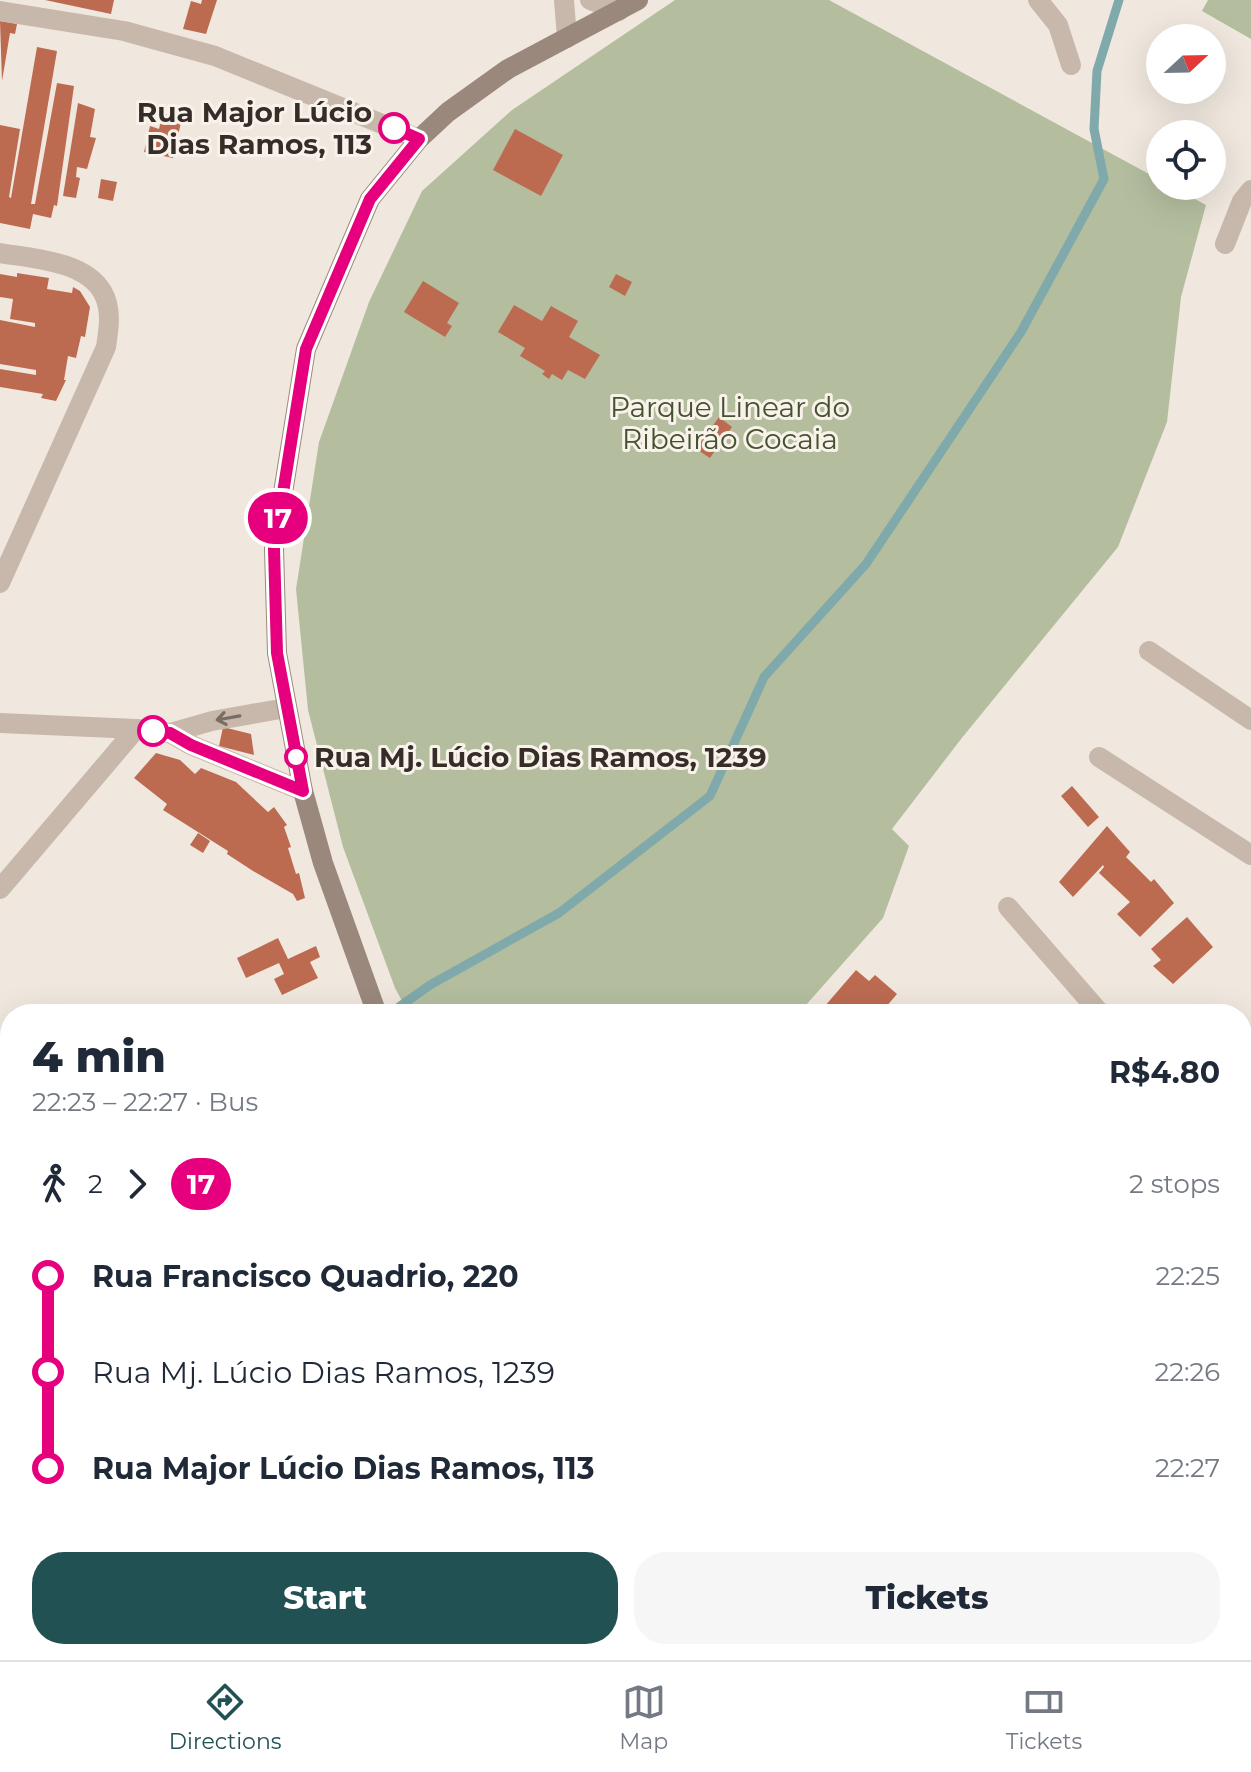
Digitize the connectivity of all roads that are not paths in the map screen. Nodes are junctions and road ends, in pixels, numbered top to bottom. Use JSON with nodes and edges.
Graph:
{"nodes":[{"id":1,"x":564,"y":0,"type":"edge"},
{"id":2,"x":590,"y":0,"type":"edge"},
{"id":3,"x":638,"y":0,"type":"edge"},
{"id":4,"x":1038,"y":0,"type":"edge"},
{"id":5,"x":0,"y":11,"type":"edge"},
{"id":6,"x":619,"y":11,"type":"junction"},
{"id":7,"x":567,"y":38,"type":"junction"},
{"id":8,"x":1071,"y":65,"type":"dead end"},
{"id":9,"x":419,"y":139,"type":"junction"},
{"id":10,"x":1248,"y":199,"type":"edge"},
{"id":11,"x":1225,"y":244,"type":"dead end"},
{"id":12,"x":0,"y":253,"type":"edge"},
{"id":13,"x":0,"y":583,"type":"edge"},
{"id":14,"x":1149,"y":651,"type":"dead end"},
{"id":15,"x":286,"y":708,"type":"junction"},
{"id":16,"x":1251,"y":720,"type":"edge"},
{"id":17,"x":0,"y":723,"type":"edge"},
{"id":18,"x":136,"y":729,"type":"junction"},
{"id":19,"x":170,"y":733,"type":"junction"},
{"id":20,"x":1099,"y":757,"type":"dead end"},
{"id":21,"x":303,"y":791,"type":"junction"},
{"id":22,"x":1251,"y":855,"type":"edge"},
{"id":23,"x":0,"y":889,"type":"edge"},
{"id":24,"x":1008,"y":907,"type":"dead end"},
{"id":25,"x":372,"y":1004,"type":"edge"},
{"id":26,"x":1092,"y":1004,"type":"edge"}],
"edges":[{"from":1,"to":7,"type":"street"},
{"from":2,"to":6,"type":"street"},
{"from":3,"to":6,"type":"main road"},
{"from":4,"to":8,"type":"street"},
{"from":5,"to":9,"type":"street"},
{"from":6,"to":7,"type":"main road"},
{"from":7,"to":9,"type":"main road"},
{"from":9,"to":15,"type":"main road"},
{"from":10,"to":11,"type":"street"},
{"from":12,"to":13,"type":"street"},
{"from":14,"to":16,"type":"street"},
{"from":15,"to":19,"type":"street","one_way":true},
{"from":15,"to":21,"type":"main road"},
{"from":17,"to":18,"type":"street"},
{"from":18,"to":19,"type":"street"},
{"from":18,"to":23,"type":"street"},
{"from":19,"to":21,"type":"street"},
{"from":20,"to":22,"type":"street"},
{"from":21,"to":25,"type":"main road"},
{"from":24,"to":26,"type":"street"}]}
